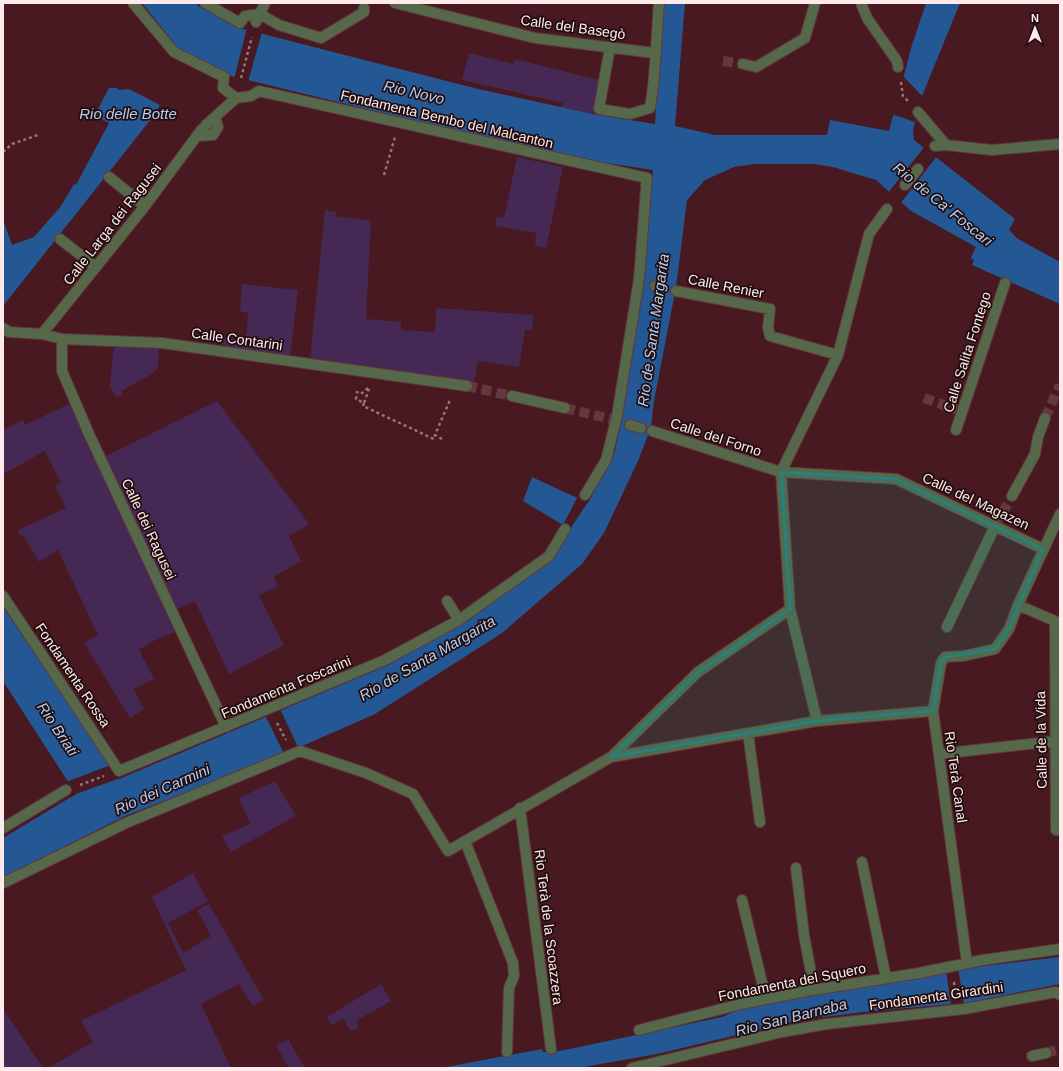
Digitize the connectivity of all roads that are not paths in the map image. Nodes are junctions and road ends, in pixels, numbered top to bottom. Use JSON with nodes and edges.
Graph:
{"nodes":[{"id":1,"x":133,"y":3,"type":"edge"},
{"id":2,"x":205,"y":3,"type":"edge"},
{"id":3,"x":265,"y":3,"type":"edge"},
{"id":4,"x":395,"y":3,"type":"edge"},
{"id":5,"x":659,"y":3,"type":"edge"},
{"id":6,"x":815,"y":3,"type":"edge"},
{"id":7,"x":861,"y":3,"type":"edge"},
{"id":8,"x":364,"y":8,"type":"dead end"},
{"id":9,"x":258,"y":18,"type":"junction"},
{"id":10,"x":610,"y":47,"type":"junction"},
{"id":11,"x":654,"y":53,"type":"junction"},
{"id":12,"x":743,"y":64,"type":"tunnel mouth"},
{"id":13,"x":898,"y":64,"type":"dead end"},
{"id":14,"x":236,"y":98,"type":"junction"},
{"id":15,"x":918,"y":112,"type":"dead end"},
{"id":16,"x":215,"y":117,"type":"junction"},
{"id":17,"x":202,"y":130,"type":"junction"},
{"id":18,"x":1060,"y":144,"type":"edge"},
{"id":19,"x":946,"y":145,"type":"junction"},
{"id":20,"x":935,"y":146,"type":"dead end"},
{"id":21,"x":918,"y":169,"type":"dead end"},
{"id":22,"x":109,"y":177,"type":"dead end"},
{"id":23,"x":905,"y":185,"type":"dead end"},
{"id":24,"x":145,"y":206,"type":"junction"},
{"id":25,"x":887,"y":209,"type":"dead end"},
{"id":26,"x":60,"y":239,"type":"dead end"},
{"id":27,"x":96,"y":267,"type":"junction"},
{"id":28,"x":1005,"y":283,"type":"dead end"},
{"id":29,"x":676,"y":291,"type":"dead end"},
{"id":30,"x":3,"y":328,"type":"edge"},
{"id":31,"x":42,"y":334,"type":"junction"},
{"id":32,"x":62,"y":339,"type":"junction"},
{"id":33,"x":838,"y":355,"type":"junction"},
{"id":34,"x":467,"y":386,"type":"tunnel mouth"},
{"id":35,"x":512,"y":396,"type":"tunnel mouth"},
{"id":36,"x":565,"y":408,"type":"tunnel mouth"},
{"id":37,"x":1045,"y":418,"type":"tunnel mouth"},
{"id":38,"x":630,"y":425,"type":"dead end"},
{"id":39,"x":641,"y":428,"type":"dead end"},
{"id":40,"x":956,"y":430,"type":"dead end"},
{"id":41,"x":652,"y":431,"type":"dead end"},
{"id":42,"x":781,"y":472,"type":"junction"},
{"id":43,"x":896,"y":479,"type":"joint"},
{"id":44,"x":585,"y":495,"type":"dead end"},
{"id":45,"x":1012,"y":496,"type":"tunnel mouth"},
{"id":46,"x":1060,"y":514,"type":"edge"},
{"id":47,"x":995,"y":526,"type":"junction"},
{"id":48,"x":565,"y":529,"type":"dead end"},
{"id":49,"x":1043,"y":549,"type":"junction"},
{"id":50,"x":3,"y":596,"type":"edge"},
{"id":51,"x":447,"y":601,"type":"dead end"},
{"id":52,"x":1018,"y":605,"type":"junction"},
{"id":53,"x":790,"y":609,"type":"junction"},
{"id":54,"x":458,"y":620,"type":"junction"},
{"id":55,"x":946,"y":627,"type":"dead end"},
{"id":56,"x":933,"y":711,"type":"junction"},
{"id":57,"x":817,"y":721,"type":"junction"},
{"id":58,"x":226,"y":727,"type":"junction"},
{"id":59,"x":748,"y":733,"type":"junction"},
{"id":60,"x":1056,"y":741,"type":"junction"},
{"id":61,"x":939,"y":754,"type":"junction"},
{"id":62,"x":611,"y":757,"type":"junction"},
{"id":63,"x":119,"y":771,"type":"joint"},
{"id":64,"x":66,"y":790,"type":"dead end"},
{"id":65,"x":520,"y":808,"type":"junction"},
{"id":66,"x":760,"y":822,"type":"dead end"},
{"id":67,"x":3,"y":828,"type":"edge"},
{"id":68,"x":1058,"y":830,"type":"edge"},
{"id":69,"x":465,"y":841,"type":"junction"},
{"id":70,"x":862,"y":862,"type":"dead end"},
{"id":71,"x":796,"y":868,"type":"dead end"},
{"id":72,"x":3,"y":883,"type":"edge"},
{"id":73,"x":742,"y":900,"type":"dead end"},
{"id":74,"x":1060,"y":949,"type":"edge"},
{"id":75,"x":967,"y":963,"type":"junction"},
{"id":76,"x":886,"y":978,"type":"junction"},
{"id":77,"x":814,"y":990,"type":"junction"},
{"id":78,"x":1058,"y":993,"type":"edge"},
{"id":79,"x":766,"y":998,"type":"junction"},
{"id":80,"x":639,"y":1030,"type":"dead end"},
{"id":81,"x":551,"y":1049,"type":"dead end"},
{"id":82,"x":507,"y":1052,"type":"dead end"},
{"id":83,"x":1046,"y":1053,"type":"tunnel mouth"},
{"id":84,"x":1032,"y":1056,"type":"dead end"},
{"id":85,"x":632,"y":1068,"type":"edge"}],
"edges":[{"from":1,"to":14,"type":"street"},
{"from":2,"to":9,"type":"street"},
{"from":3,"to":9,"type":"street"},
{"from":4,"to":10,"type":"street","name":"Calle del Basegò"},
{"from":5,"to":11,"type":"street"},
{"from":6,"to":12,"type":"street"},
{"from":7,"to":13,"type":"street"},
{"from":8,"to":9,"type":"street"},
{"from":10,"to":11,"type":"street","name":"Calle del Basegò"},
{"from":10,"to":11,"type":"street"},
{"from":14,"to":16,"type":"street","name":"Calle Larga dei Ragusei"},
{"from":14,"to":44,"type":"street","name":"Fondamenta Bembo del Malcanton"},
{"from":15,"to":19,"type":"street"},
{"from":16,"to":17,"type":"street","name":"Calle Larga dei Ragusei"},
{"from":16,"to":17,"type":"street"},
{"from":17,"to":24,"type":"street","name":"Calle Larga dei Ragusei"},
{"from":18,"to":19,"type":"street"},
{"from":19,"to":20,"type":"street"},
{"from":21,"to":23,"type":"street"},
{"from":22,"to":24,"type":"street"},
{"from":24,"to":27,"type":"street","name":"Calle Larga dei Ragusei"},
{"from":25,"to":33,"type":"street"},
{"from":26,"to":27,"type":"street"},
{"from":27,"to":31,"type":"street","name":"Calle Larga dei Ragusei"},
{"from":28,"to":40,"type":"street","name":"Calle Salita Fontego"},
{"from":29,"to":33,"type":"street","name":"Calle Renier"},
{"from":30,"to":31,"type":"street","name":"Calle Contarini"},
{"from":31,"to":32,"type":"street","name":"Calle Contarini"},
{"from":32,"to":34,"type":"street","name":"Calle Contarini"},
{"from":32,"to":58,"type":"street","name":"Calle dei Ragusei"},
{"from":33,"to":42,"type":"street"},
{"from":35,"to":36,"type":"street"},
{"from":37,"to":45,"type":"street"},
{"from":38,"to":39,"type":"street"},
{"from":41,"to":42,"type":"street","name":"Calle del Forno"},
{"from":42,"to":43,"type":"street","name":"Calle del Forno"},
{"from":42,"to":53,"type":"street"},
{"from":43,"to":47,"type":"street","name":"Calle del Magazen"},
{"from":46,"to":49,"type":"street"},
{"from":47,"to":49,"type":"street","name":"Calle del Magazen"},
{"from":47,"to":55,"type":"street"},
{"from":48,"to":54,"type":"street"},
{"from":49,"to":52,"type":"street"},
{"from":50,"to":63,"type":"street","name":"Fondamenta Rossa"},
{"from":51,"to":54,"type":"street"},
{"from":52,"to":56,"type":"street","name":"Rio Terà Canal"},
{"from":52,"to":60,"type":"street","name":"Calle de la Vida"},
{"from":53,"to":57,"type":"street"},
{"from":53,"to":62,"type":"street"},
{"from":54,"to":58,"type":"street","name":"Fondamenta Foscarini"},
{"from":56,"to":57,"type":"street"},
{"from":56,"to":61,"type":"street","name":"Rio Terà Canal"},
{"from":57,"to":59,"type":"street"},
{"from":58,"to":63,"type":"street","name":"Fondamenta Foscarini"},
{"from":59,"to":62,"type":"street"},
{"from":59,"to":66,"type":"street"},
{"from":60,"to":61,"type":"street"},
{"from":60,"to":68,"type":"street","name":"Calle de la Vida"},
{"from":61,"to":75,"type":"street","name":"Rio Terà Canal"},
{"from":62,"to":65,"type":"street"},
{"from":64,"to":67,"type":"street"},
{"from":65,"to":69,"type":"street"},
{"from":65,"to":81,"type":"street","name":"Rio Terà de la Scoazzera"},
{"from":69,"to":72,"type":"street"},
{"from":69,"to":82,"type":"street"},
{"from":70,"to":76,"type":"street"},
{"from":71,"to":77,"type":"street"},
{"from":73,"to":79,"type":"street"},
{"from":74,"to":75,"type":"street","name":"Fondamenta del Squero"},
{"from":75,"to":76,"type":"street","name":"Fondamenta del Squero"},
{"from":76,"to":77,"type":"street","name":"Fondamenta del Squero"},
{"from":77,"to":79,"type":"street","name":"Fondamenta del Squero"},
{"from":78,"to":85,"type":"street","name":"Fondamenta Girardini"},
{"from":79,"to":80,"type":"street","name":"Fondamenta del Squero"},
{"from":83,"to":84,"type":"street"}]}
